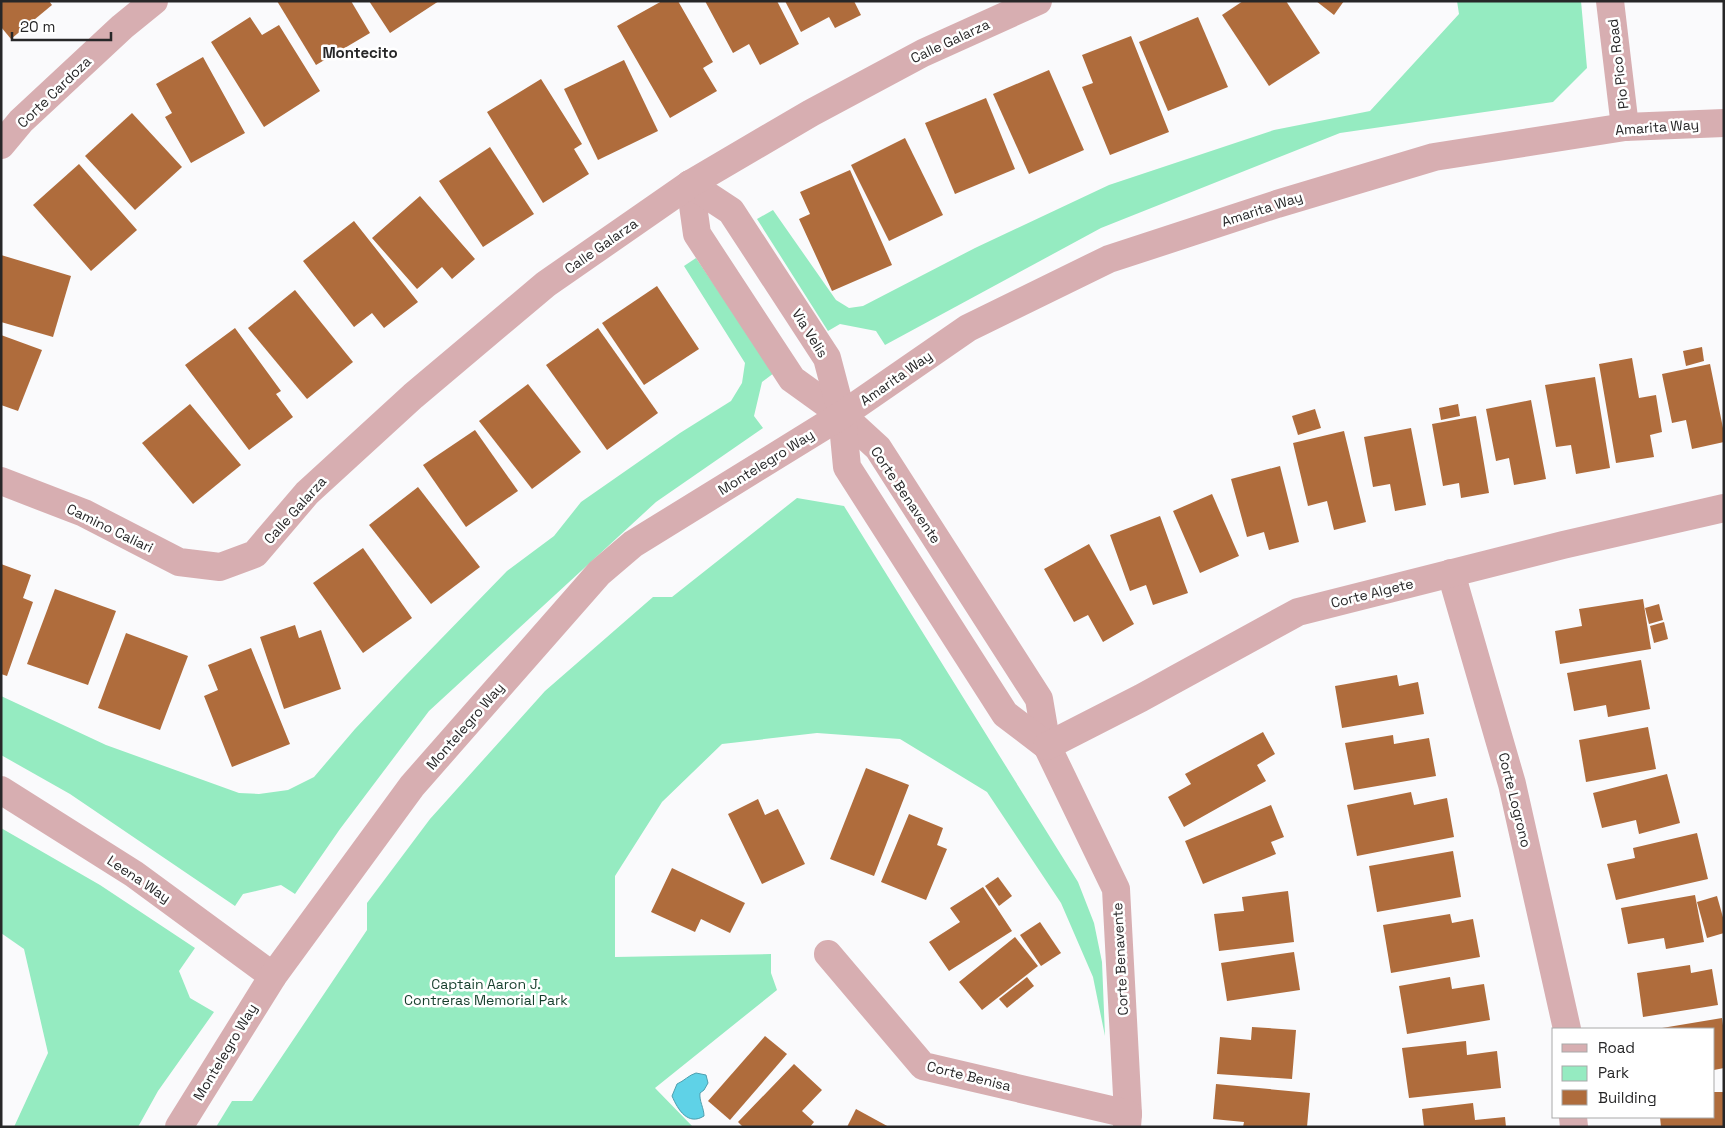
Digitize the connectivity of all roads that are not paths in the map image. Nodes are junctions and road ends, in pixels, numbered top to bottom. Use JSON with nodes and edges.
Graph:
{"nodes":[{"id":1,"x":154,"y":1,"type":"edge"},
{"id":2,"x":1038,"y":1,"type":"edge"},
{"id":3,"x":1610,"y":1,"type":"edge"},
{"id":4,"x":1724,"y":123,"type":"edge"},
{"id":5,"x":1626,"y":128,"type":"junction"},
{"id":6,"x":1,"y":145,"type":"edge"},
{"id":7,"x":690,"y":184,"type":"junction"},
{"id":8,"x":842,"y":416,"type":"junction"},
{"id":9,"x":1,"y":481,"type":"edge"},
{"id":10,"x":1724,"y":508,"type":"edge"},
{"id":11,"x":220,"y":567,"type":"joint"},
{"id":12,"x":1450,"y":573,"type":"junction"},
{"id":13,"x":1047,"y":746,"type":"junction"},
{"id":14,"x":1,"y":790,"type":"edge"},
{"id":15,"x":828,"y":954,"type":"dead end"},
{"id":16,"x":273,"y":976,"type":"junction"},
{"id":17,"x":1567,"y":1028,"type":"edge"},
{"id":18,"x":1128,"y":1120,"type":"edge"},
{"id":19,"x":179,"y":1127,"type":"edge"}],
"edges":[{"from":1,"to":6,"type":"street","name":"Corte Cardoza"},
{"from":2,"to":7,"type":"street","name":"Calle Galarza"},
{"from":3,"to":5,"type":"street","name":"Pio Pico Road"},
{"from":4,"to":5,"type":"street","name":"Amarita Way"},
{"from":5,"to":8,"type":"street","name":"Amarita Way"},
{"from":7,"to":8,"type":"street","name":"Via Velis"},
{"from":7,"to":8,"type":"street"},
{"from":7,"to":11,"type":"street","name":"Calle Galarza"},
{"from":8,"to":13,"type":"street","name":"Corte Benavente"},
{"from":8,"to":13,"type":"street","name":"Corte Benavente"},
{"from":8,"to":16,"type":"street","name":"Montelegro Way"},
{"from":9,"to":11,"type":"street","name":"Camino Caliari"},
{"from":10,"to":12,"type":"street","name":"Corte Algete"},
{"from":12,"to":13,"type":"street","name":"Corte Algete"},
{"from":12,"to":17,"type":"street","name":"Corte Logrono"},
{"from":13,"to":18,"type":"street","name":"Corte Benavente"},
{"from":14,"to":16,"type":"street","name":"Leena Way"},
{"from":15,"to":18,"type":"street","name":"Corte Benisa"},
{"from":16,"to":19,"type":"street","name":"Montelegro Way"}]}
